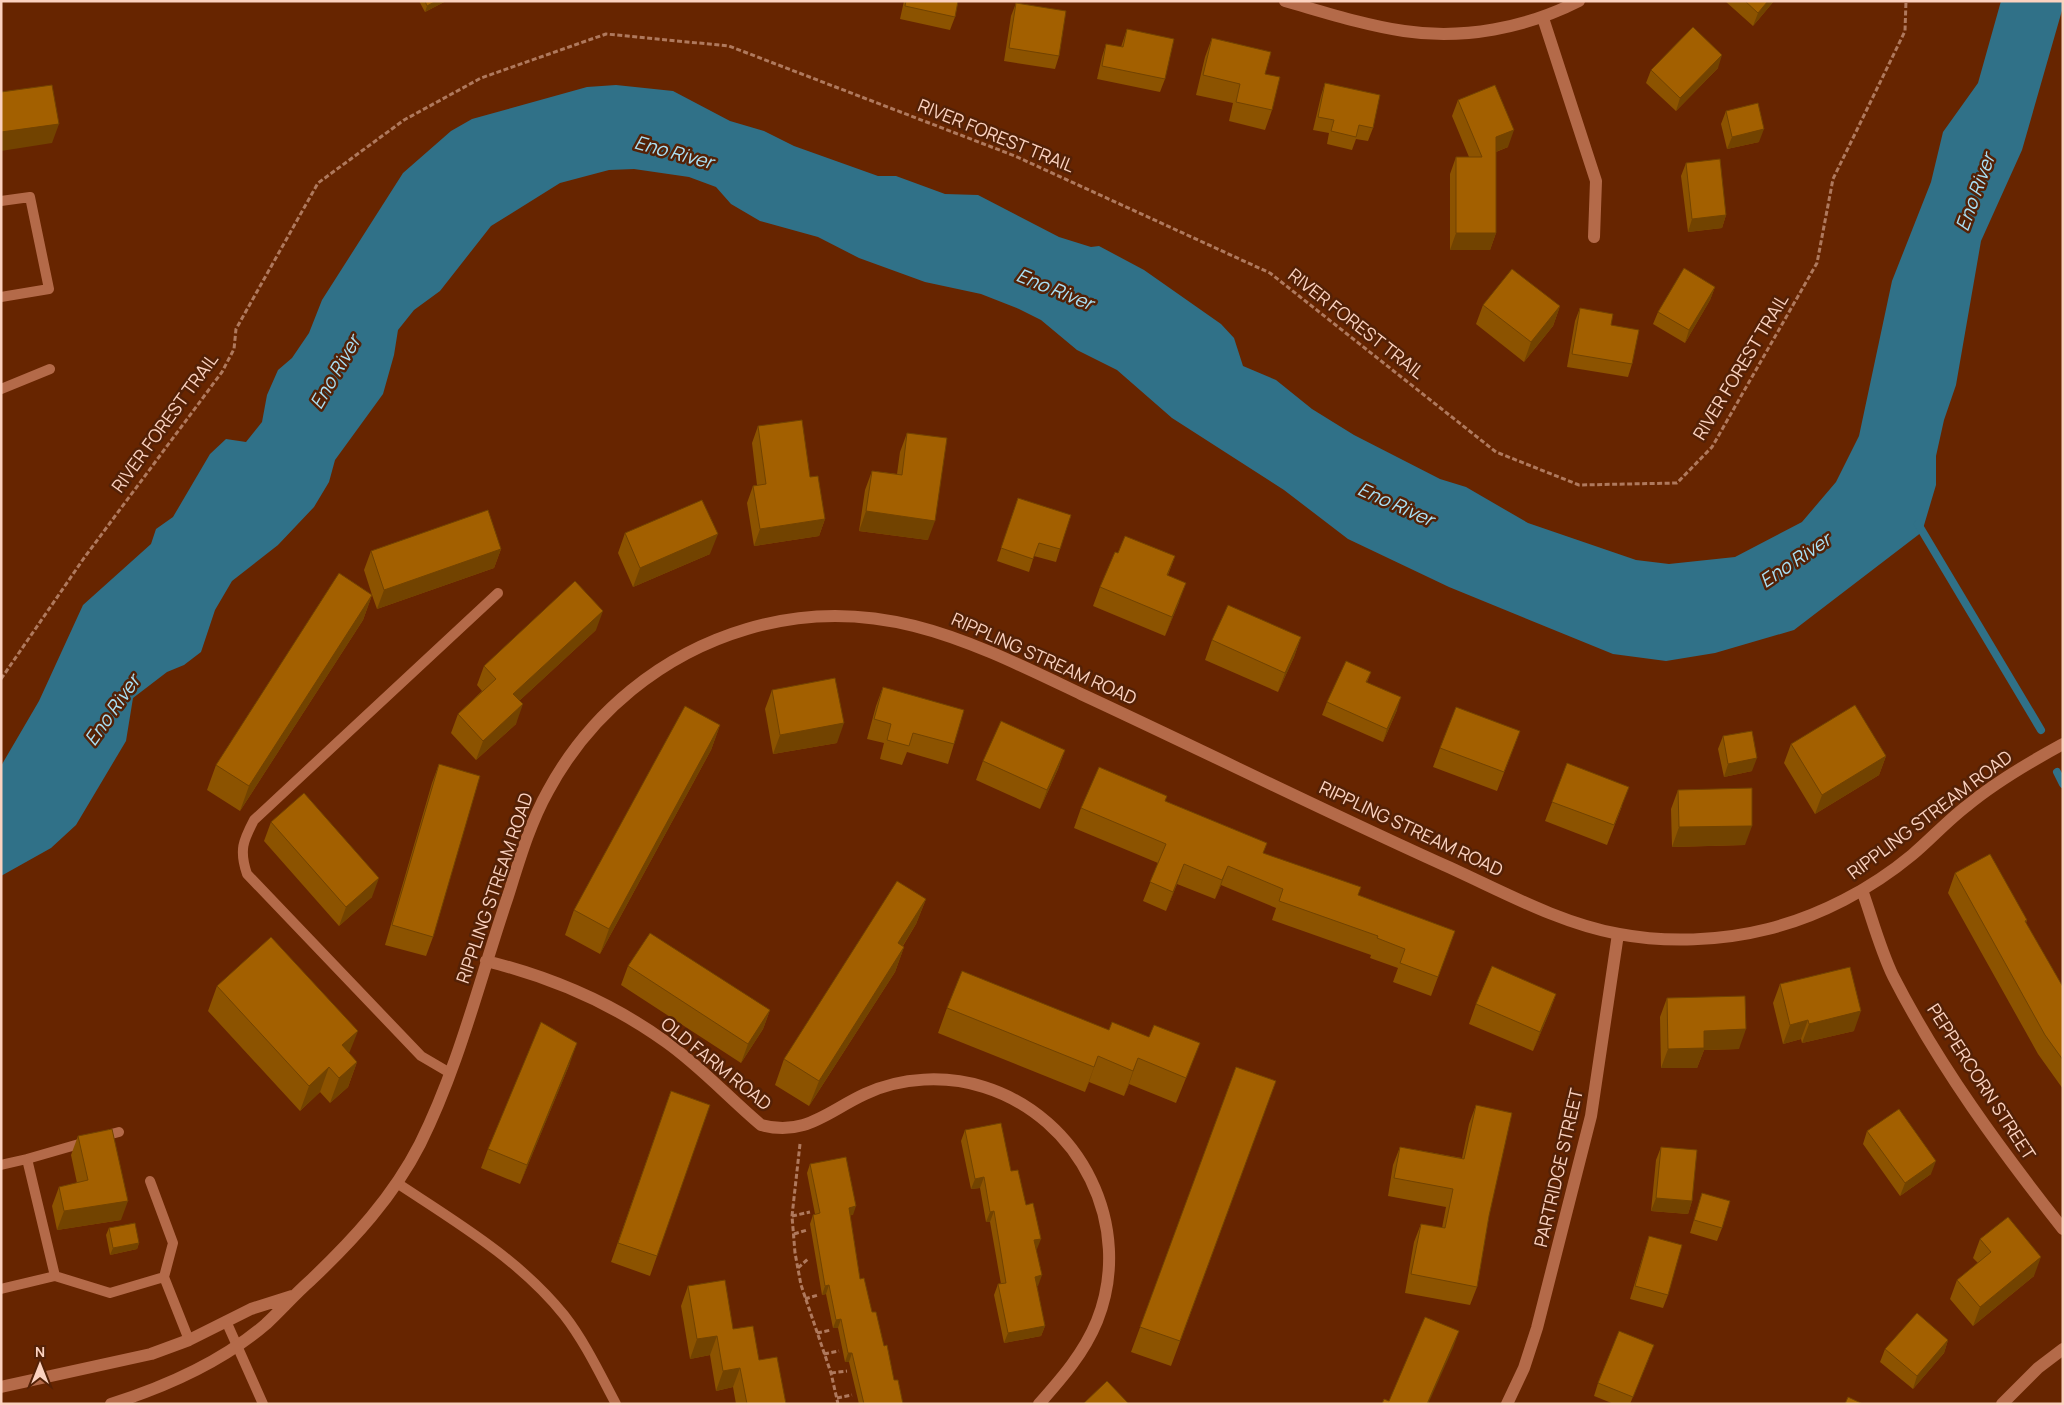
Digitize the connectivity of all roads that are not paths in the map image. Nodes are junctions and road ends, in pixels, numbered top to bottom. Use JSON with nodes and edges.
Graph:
{"nodes":[{"id":1,"x":1285,"y":1,"type":"edge"},
{"id":2,"x":1579,"y":1,"type":"edge"},
{"id":3,"x":1543,"y":18,"type":"junction"},
{"id":4,"x":1,"y":201,"type":"edge"},
{"id":5,"x":1594,"y":237,"type":"dead end"},
{"id":6,"x":1,"y":296,"type":"edge"},
{"id":7,"x":50,"y":369,"type":"dead end"},
{"id":8,"x":1,"y":389,"type":"edge"},
{"id":9,"x":498,"y":593,"type":"dead end"},
{"id":10,"x":2063,"y":744,"type":"edge"},
{"id":11,"x":1862,"y":890,"type":"junction"},
{"id":12,"x":1618,"y":934,"type":"junction"},
{"id":13,"x":486,"y":961,"type":"junction"},
{"id":14,"x":450,"y":1073,"type":"junction"},
{"id":15,"x":119,"y":1132,"type":"dead end"},
{"id":16,"x":27,"y":1159,"type":"junction"},
{"id":17,"x":1,"y":1165,"type":"edge"},
{"id":18,"x":150,"y":1181,"type":"dead end"},
{"id":19,"x":397,"y":1183,"type":"junction"},
{"id":20,"x":2063,"y":1229,"type":"edge"},
{"id":21,"x":54,"y":1276,"type":"junction"},
{"id":22,"x":164,"y":1277,"type":"junction"},
{"id":23,"x":1,"y":1289,"type":"edge"},
{"id":24,"x":294,"y":1295,"type":"junction"},
{"id":25,"x":226,"y":1321,"type":"junction"},
{"id":26,"x":189,"y":1340,"type":"junction"},
{"id":27,"x":237,"y":1345,"type":"junction"},
{"id":28,"x":2063,"y":1349,"type":"edge"},
{"id":29,"x":1,"y":1387,"type":"edge"},
{"id":30,"x":111,"y":1404,"type":"edge"},
{"id":31,"x":264,"y":1404,"type":"edge"},
{"id":32,"x":616,"y":1404,"type":"edge"},
{"id":33,"x":1039,"y":1404,"type":"edge"},
{"id":34,"x":1507,"y":1404,"type":"edge"},
{"id":35,"x":2002,"y":1404,"type":"edge"}],
"edges":[{"from":1,"to":3,"type":"street"},
{"from":2,"to":3,"type":"street"},
{"from":3,"to":5,"type":"street"},
{"from":4,"to":6,"type":"lane"},
{"from":7,"to":8,"type":"lane"},
{"from":9,"to":14,"type":"lane"},
{"from":10,"to":11,"type":"street","name":"RIPPLING STREAM ROAD"},
{"from":11,"to":12,"type":"street","name":"RIPPLING STREAM ROAD"},
{"from":11,"to":20,"type":"street","name":"PEPPERCORN STREET"},
{"from":12,"to":13,"type":"street","name":"RIPPLING STREAM ROAD"},
{"from":12,"to":34,"type":"street","name":"PARTRIDGE STREET"},
{"from":13,"to":14,"type":"street","name":"RIPPLING STREAM ROAD"},
{"from":13,"to":33,"type":"street","name":"OLD FARM ROAD"},
{"from":14,"to":19,"type":"street","name":"RIPPLING STREAM ROAD"},
{"from":15,"to":16,"type":"lane"},
{"from":16,"to":17,"type":"lane"},
{"from":16,"to":21,"type":"lane"},
{"from":18,"to":22,"type":"lane"},
{"from":19,"to":24,"type":"street","name":"RIPPLING STREAM ROAD"},
{"from":19,"to":32,"type":"lane"},
{"from":21,"to":22,"type":"lane"},
{"from":21,"to":23,"type":"lane"},
{"from":22,"to":26,"type":"lane"},
{"from":24,"to":25,"type":"street","name":"RIPPLING STREAM ROAD"},
{"from":24,"to":27,"type":"street","name":"RIPPLING STREAM ROAD"},
{"from":25,"to":26,"type":"street","name":"RIPPLING STREAM ROAD"},
{"from":25,"to":27,"type":"lane"},
{"from":26,"to":29,"type":"street","name":"RIPPLING STREAM ROAD"},
{"from":27,"to":30,"type":"street","name":"RIPPLING STREAM ROAD"},
{"from":27,"to":31,"type":"lane"},
{"from":28,"to":35,"type":"street"}]}
